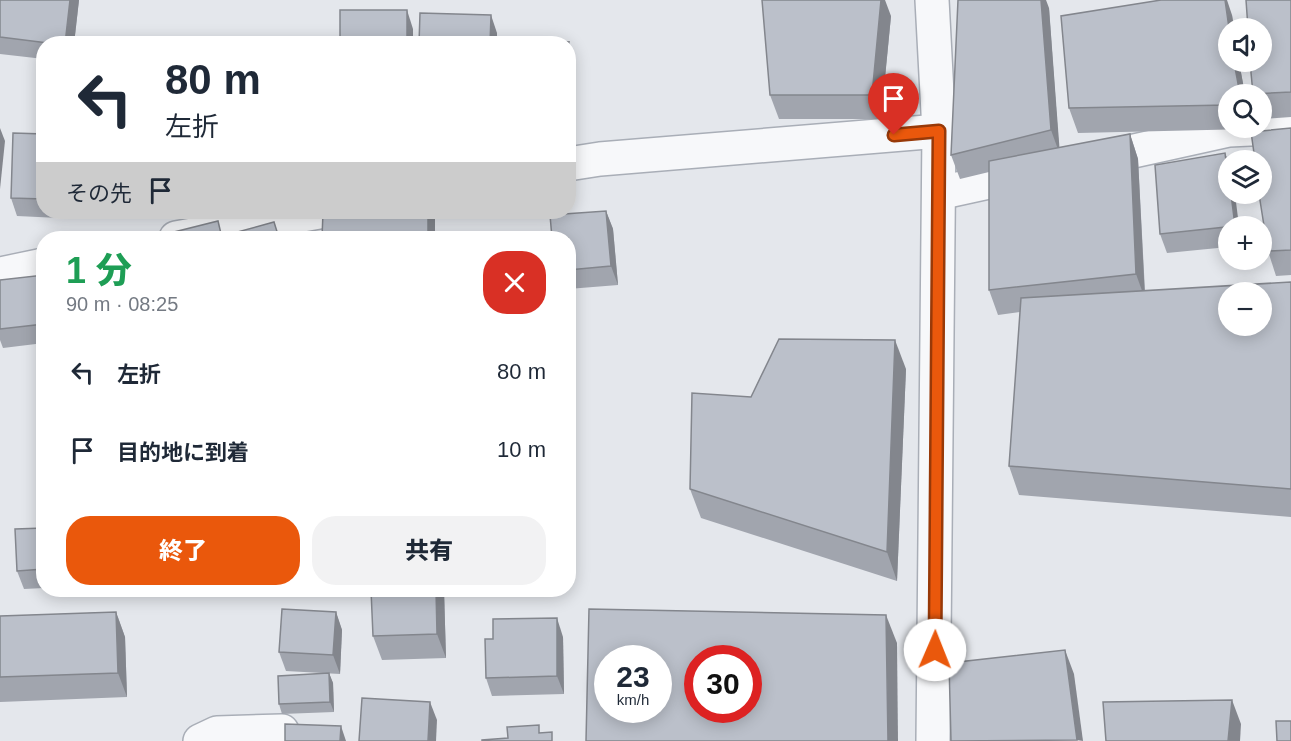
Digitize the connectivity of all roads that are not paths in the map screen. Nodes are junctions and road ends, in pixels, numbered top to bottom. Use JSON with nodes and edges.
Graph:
{"nodes":[{"id":1,"x":932,"y":0,"type":"edge"},
{"id":2,"x":1291,"y":127,"type":"edge"},
{"id":3,"x":939,"y":131,"type":"junction"},
{"id":4,"x":576,"y":163,"type":"edge"},
{"id":5,"x":939,"y":193,"type":"junction"},
{"id":6,"x":280,"y":219,"type":"edge"},
{"id":7,"x":214,"y":231,"type":"edge"},
{"id":8,"x":36,"y":267,"type":"edge"},
{"id":9,"x":0,"y":274,"type":"edge"},
{"id":10,"x":200,"y":741,"type":"edge"},
{"id":11,"x":282,"y":741,"type":"edge"},
{"id":12,"x":933,"y":741,"type":"edge"}],
"edges":[{"from":1,"to":3,"type":"street"},
{"from":2,"to":5,"type":"street"},
{"from":3,"to":4,"type":"street"},
{"from":3,"to":5,"type":"street"},
{"from":5,"to":12,"type":"street"},
{"from":6,"to":7,"type":"street"},
{"from":8,"to":9,"type":"street"},
{"from":10,"to":11,"type":"street"}]}
